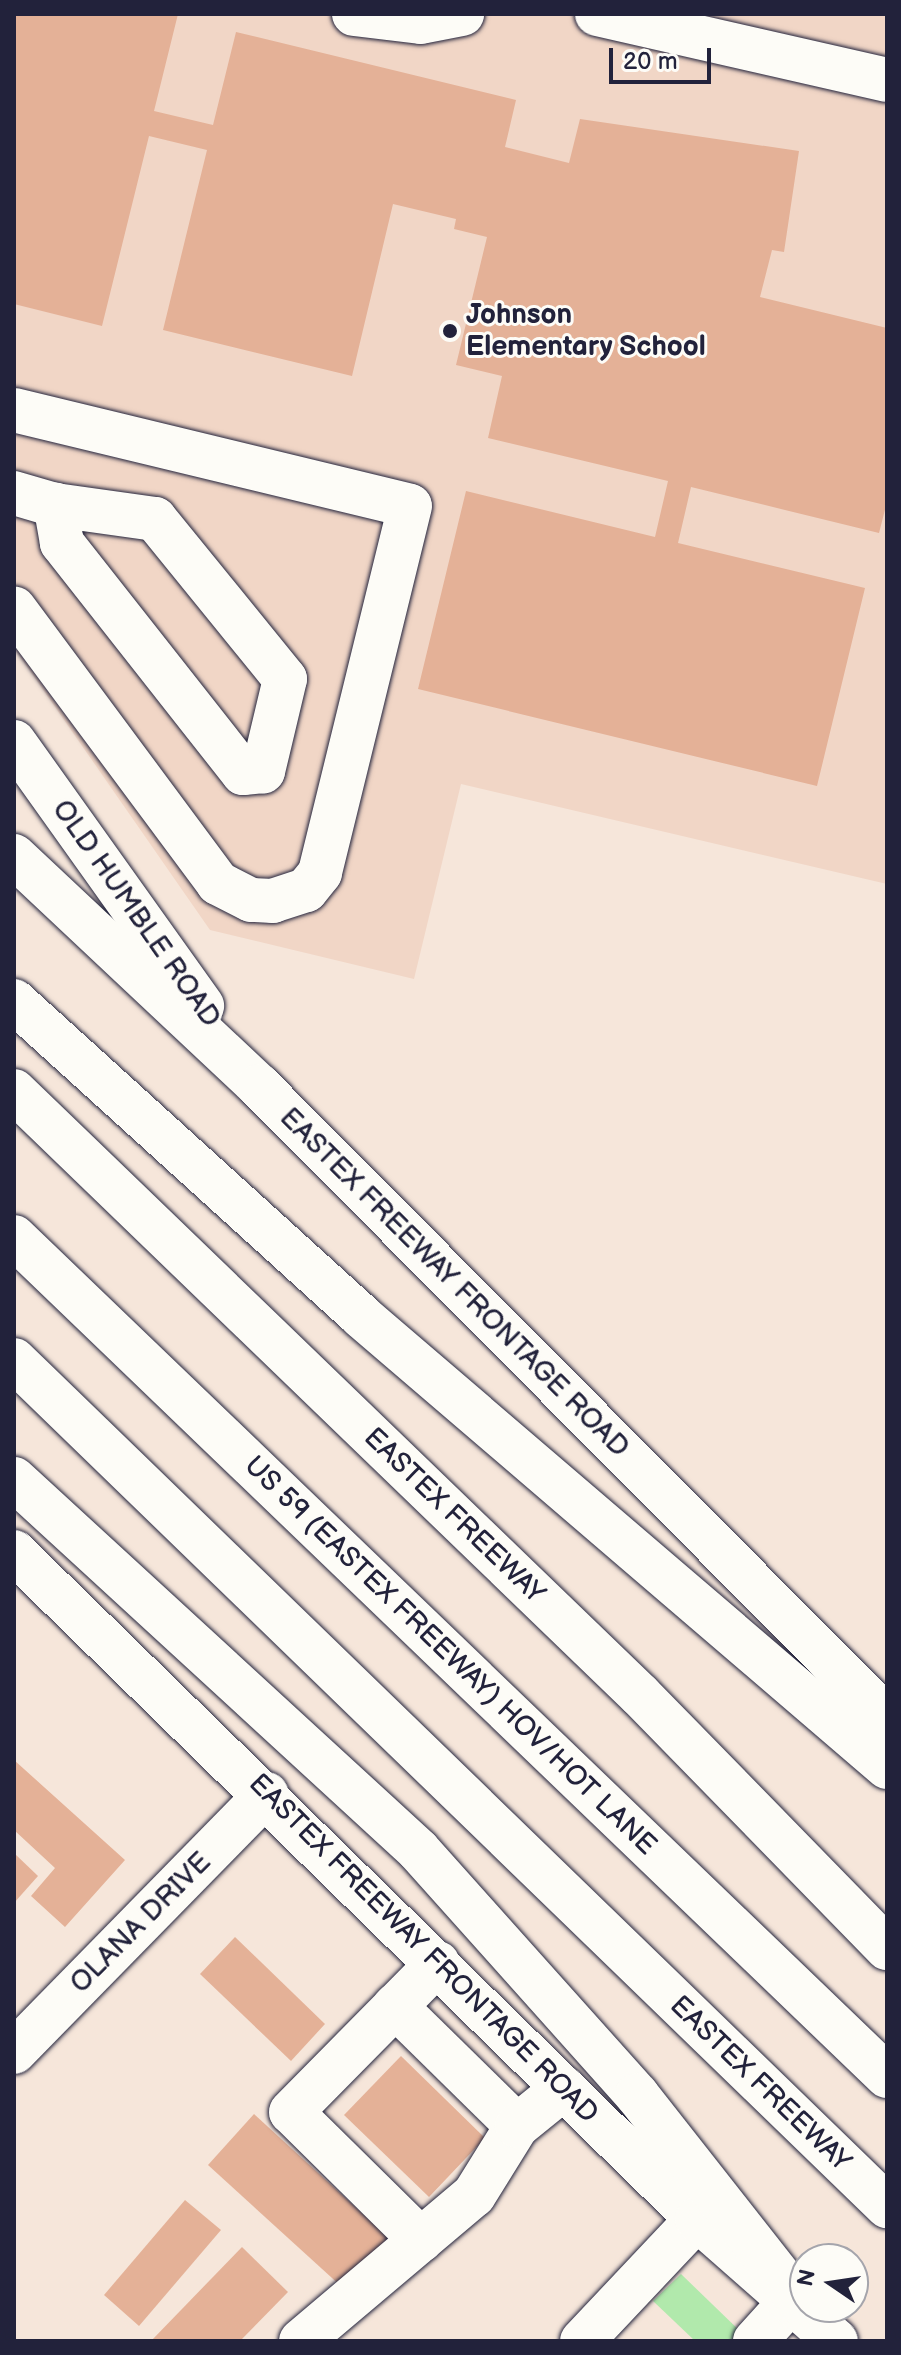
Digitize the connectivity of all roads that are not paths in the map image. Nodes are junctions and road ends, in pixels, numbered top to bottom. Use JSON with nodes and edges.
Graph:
{"nodes":[{"id":1,"x":354,"y":14,"type":"edge"},
{"id":2,"x":462,"y":14,"type":"edge"},
{"id":3,"x":597,"y":14,"type":"edge"},
{"id":4,"x":683,"y":23,"type":"edge"},
{"id":5,"x":887,"y":80,"type":"edge"},
{"id":6,"x":14,"y":410,"type":"edge"},
{"id":7,"x":14,"y":493,"type":"edge"},
{"id":8,"x":55,"y":505,"type":"junction"},
{"id":9,"x":14,"y":608,"type":"edge"},
{"id":10,"x":14,"y":742,"type":"edge"},
{"id":11,"x":14,"y":856,"type":"edge"},
{"id":12,"x":14,"y":1001,"type":"edge"},
{"id":13,"x":259,"y":1086,"type":"junction"},
{"id":14,"x":14,"y":1091,"type":"edge"},
{"id":15,"x":14,"y":1237,"type":"edge"},
{"id":16,"x":14,"y":1360,"type":"edge"},
{"id":17,"x":14,"y":1479,"type":"edge"},
{"id":18,"x":14,"y":1552,"type":"edge"},
{"id":19,"x":887,"y":1718,"type":"edge"},
{"id":20,"x":887,"y":1767,"type":"edge"},
{"id":21,"x":267,"y":1794,"type":"junction"},
{"id":22,"x":887,"y":1948,"type":"edge"},
{"id":23,"x":438,"y":1963,"type":"junction"},
{"id":24,"x":395,"y":2006,"type":"junction"},
{"id":25,"x":14,"y":2052,"type":"edge"},
{"id":26,"x":887,"y":2076,"type":"edge"},
{"id":27,"x":564,"y":2088,"type":"junction"},
{"id":28,"x":517,"y":2126,"type":"junction"},
{"id":29,"x":887,"y":2206,"type":"edge"},
{"id":30,"x":697,"y":2219,"type":"junction"},
{"id":31,"x":421,"y":2240,"type":"junction"},
{"id":32,"x":789,"y":2288,"type":"edge"},
{"id":33,"x":789,"y":2298,"type":"edge"},
{"id":34,"x":802,"y":2323,"type":"edge"},
{"id":35,"x":301,"y":2341,"type":"edge"},
{"id":36,"x":582,"y":2341,"type":"edge"},
{"id":37,"x":755,"y":2341,"type":"edge"}],
"edges":[{"from":1,"to":2,"type":"main road"},
{"from":3,"to":4,"type":"main road"},
{"from":4,"to":5,"type":"main road"},
{"from":6,"to":9,"type":"main road"},
{"from":7,"to":8,"type":"main road"},
{"from":8,"to":8,"type":"main road"},
{"from":10,"to":13,"type":"main road","name":"OLD HUMBLE ROAD"},
{"from":11,"to":13,"type":"main road","name":"EASTEX FREEWAY FRONTAGE ROAD"},
{"from":12,"to":20,"type":"main road"},
{"from":13,"to":19,"type":"main road","name":"EASTEX FREEWAY FRONTAGE ROAD"},
{"from":14,"to":22,"type":"main road","name":"EASTEX FREEWAY"},
{"from":15,"to":26,"type":"main road","name":"US 59 (EASTEX FREEWAY) HOV/HOT LANE"},
{"from":16,"to":29,"type":"main road","name":"EASTEX FREEWAY"},
{"from":17,"to":32,"type":"main road"},
{"from":18,"to":21,"type":"main road","name":"EASTEX FREEWAY FRONTAGE ROAD"},
{"from":21,"to":23,"type":"main road","name":"EASTEX FREEWAY FRONTAGE ROAD"},
{"from":21,"to":25,"type":"main road","name":"OLANA DRIVE"},
{"from":23,"to":24,"type":"main road"},
{"from":23,"to":27,"type":"main road","name":"EASTEX FREEWAY FRONTAGE ROAD"},
{"from":24,"to":28,"type":"main road"},
{"from":24,"to":31,"type":"main road"},
{"from":27,"to":28,"type":"main road"},
{"from":27,"to":30,"type":"main road","name":"EASTEX FREEWAY FRONTAGE ROAD"},
{"from":28,"to":31,"type":"main road"},
{"from":30,"to":33,"type":"main road","name":"EASTEX FREEWAY FRONTAGE ROAD"},
{"from":30,"to":36,"type":"main road"},
{"from":31,"to":35,"type":"main road"},
{"from":34,"to":37,"type":"main road"}]}
